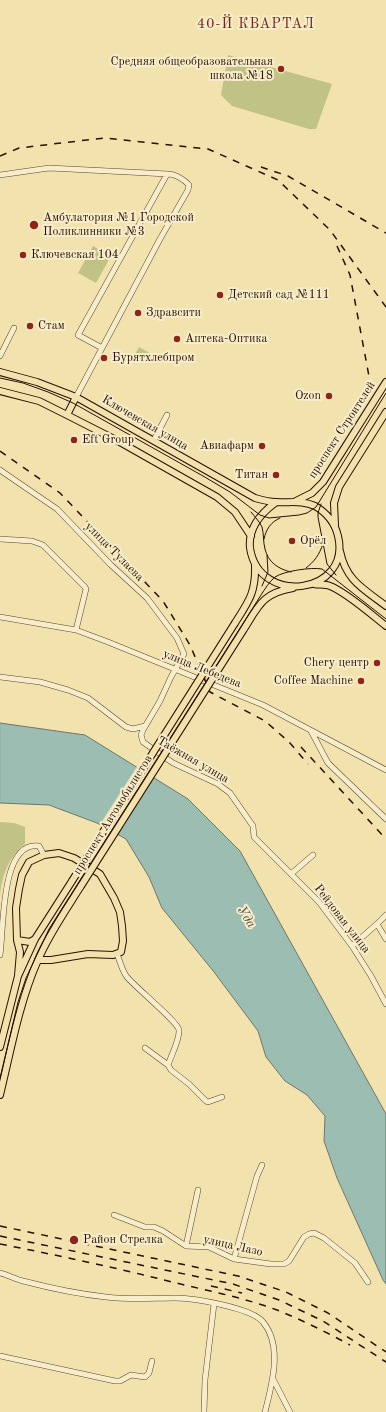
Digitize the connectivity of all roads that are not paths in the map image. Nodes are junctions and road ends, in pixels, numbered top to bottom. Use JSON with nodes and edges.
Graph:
{"nodes":[{"id":1,"x":168,"y":174,"type":"junction"},
{"id":2,"x":0,"y":175,"type":"edge"},
{"id":3,"x":14,"y":328,"type":"dead end"},
{"id":4,"x":102,"y":348,"type":"junction"},
{"id":5,"x":0,"y":356,"type":"edge"},
{"id":6,"x":0,"y":372,"type":"edge"},
{"id":7,"x":386,"y":382,"type":"edge"},
{"id":8,"x":0,"y":390,"type":"edge"},
{"id":9,"x":76,"y":397,"type":"junction"},
{"id":10,"x":386,"y":412,"type":"edge"},
{"id":11,"x":67,"y":415,"type":"junction"},
{"id":12,"x":167,"y":415,"type":"dead end"},
{"id":13,"x":154,"y":440,"type":"junction"},
{"id":14,"x":0,"y":470,"type":"edge"},
{"id":15,"x":294,"y":501,"type":"junction"},
{"id":16,"x":275,"y":502,"type":"junction"},
{"id":17,"x":336,"y":527,"type":"junction"},
{"id":18,"x":251,"y":536,"type":"junction"},
{"id":19,"x":0,"y":539,"type":"edge"},
{"id":20,"x":340,"y":551,"type":"junction"},
{"id":21,"x":255,"y":565,"type":"junction"},
{"id":22,"x":312,"y":584,"type":"junction"},
{"id":23,"x":302,"y":587,"type":"junction"},
{"id":24,"x":386,"y":606,"type":"edge"},
{"id":25,"x":0,"y":617,"type":"edge"},
{"id":26,"x":386,"y":626,"type":"edge"},
{"id":27,"x":76,"y":630,"type":"junction"},
{"id":28,"x":176,"y":670,"type":"junction"},
{"id":29,"x":0,"y":677,"type":"edge"},
{"id":30,"x":145,"y":726,"type":"junction"},
{"id":31,"x":310,"y":731,"type":"junction"},
{"id":32,"x":386,"y":770,"type":"edge"},
{"id":33,"x":386,"y":819,"type":"edge"},
{"id":34,"x":254,"y":837,"type":"joint"},
{"id":35,"x":44,"y":855,"type":"junction"},
{"id":36,"x":313,"y":855,"type":"dead end"},
{"id":37,"x":291,"y":874,"type":"junction"},
{"id":38,"x":386,"y":915,"type":"edge"},
{"id":39,"x":377,"y":924,"type":"junction"},
{"id":40,"x":36,"y":939,"type":"junction"},
{"id":41,"x":386,"y":939,"type":"edge"},
{"id":42,"x":17,"y":940,"type":"junction"},
{"id":43,"x":352,"y":946,"type":"junction"},
{"id":44,"x":117,"y":954,"type":"junction"},
{"id":45,"x":0,"y":955,"type":"edge"},
{"id":46,"x":38,"y":960,"type":"junction"},
{"id":47,"x":18,"y":976,"type":"junction"},
{"id":48,"x":386,"y":1004,"type":"edge"},
{"id":49,"x":0,"y":1047,"type":"edge"},
{"id":50,"x":145,"y":1048,"type":"dead end"},
{"id":51,"x":168,"y":1065,"type":"junction"},
{"id":52,"x":0,"y":1095,"type":"edge"},
{"id":53,"x":222,"y":1097,"type":"dead end"},
{"id":54,"x":262,"y":1165,"type":"dead end"},
{"id":55,"x":198,"y":1190,"type":"dead end"},
{"id":56,"x":114,"y":1215,"type":"dead end"},
{"id":57,"x":186,"y":1246,"type":"junction"},
{"id":58,"x":234,"y":1259,"type":"junction"},
{"id":59,"x":0,"y":1273,"type":"edge"},
{"id":60,"x":368,"y":1282,"type":"dead end"},
{"id":61,"x":214,"y":1304,"type":"junction"},
{"id":62,"x":0,"y":1356,"type":"edge"},
{"id":63,"x":152,"y":1361,"type":"dead end"},
{"id":64,"x":273,"y":1379,"type":"junction"},
{"id":65,"x":204,"y":1412,"type":"edge"},
{"id":66,"x":264,"y":1412,"type":"edge"},
{"id":67,"x":290,"y":1412,"type":"edge"}],
"edges":[{"from":1,"to":2,"type":"street"},
{"from":1,"to":4,"type":"street"},
{"from":1,"to":4,"type":"street"},
{"from":3,"to":5,"type":"street"},
{"from":4,"to":9,"type":"street"},
{"from":6,"to":9,"type":"main road","name":"Ключевская улица"},
{"from":7,"to":15,"type":"main road","name":"проспект Строителей"},
{"from":8,"to":11,"type":"main road"},
{"from":9,"to":11,"type":"main road"},
{"from":9,"to":13,"type":"main road","name":"Ключевская улица"},
{"from":10,"to":17,"type":"main road"},
{"from":11,"to":18,"type":"main road"},
{"from":12,"to":13,"type":"street"},
{"from":13,"to":16,"type":"main road","name":"Ключевская улица"},
{"from":14,"to":28,"type":"street","name":"улица Тулаева"},
{"from":15,"to":16,"type":"main road"},
{"from":15,"to":17,"type":"main road"},
{"from":16,"to":18,"type":"main road"},
{"from":17,"to":20,"type":"main road"},
{"from":18,"to":21,"type":"main road"},
{"from":19,"to":27,"type":"street"},
{"from":20,"to":22,"type":"main road"},
{"from":20,"to":24,"type":"main road"},
{"from":21,"to":23,"type":"main road"},
{"from":21,"to":40,"type":"main road","name":"проспект Автомобилистов","bridge":true},
{"from":22,"to":23,"type":"main road"},
{"from":22,"to":26,"type":"main road"},
{"from":23,"to":46,"type":"main road","name":"проспект Автомобилистов","bridge":true},
{"from":25,"to":27,"type":"street","name":"улица Лебедева"},
{"from":27,"to":28,"type":"street","name":"улица Лебедева"},
{"from":28,"to":30,"type":"street"},
{"from":28,"to":31,"type":"street","name":"улица Лебедева"},
{"from":29,"to":30,"type":"street"},
{"from":30,"to":34,"type":"street","name":"Таёжная улица"},
{"from":31,"to":32,"type":"street","name":"улица Лебедева"},
{"from":31,"to":33,"type":"street"},
{"from":34,"to":37,"type":"street","name":"Рейдовая улица"},
{"from":35,"to":42,"type":"main road"},
{"from":35,"to":44,"type":"main road"},
{"from":35,"to":45,"type":"street"},
{"from":36,"to":37,"type":"street"},
{"from":37,"to":43,"type":"street","name":"Рейдовая улица"},
{"from":38,"to":39,"type":"street"},
{"from":39,"to":41,"type":"street"},
{"from":39,"to":43,"type":"street"},
{"from":40,"to":42,"type":"main road"},
{"from":40,"to":47,"type":"main road","name":"проспект Автомобилистов"},
{"from":42,"to":47,"type":"main road"},
{"from":43,"to":48,"type":"street","name":"Рейдовая улица"},
{"from":44,"to":46,"type":"main road"},
{"from":44,"to":51,"type":"street"},
{"from":46,"to":52,"type":"main road","name":"проспект Автомобилистов"},
{"from":47,"to":49,"type":"main road","name":"проспект Автомобилистов"},
{"from":50,"to":51,"type":"street"},
{"from":51,"to":53,"type":"street"},
{"from":54,"to":58,"type":"street"},
{"from":55,"to":57,"type":"street"},
{"from":56,"to":57,"type":"street","name":"улица Лазо"},
{"from":57,"to":58,"type":"street","name":"улица Лазо"},
{"from":58,"to":60,"type":"street","name":"улица Лазо"},
{"from":59,"to":61,"type":"street"},
{"from":61,"to":64,"type":"street"},
{"from":61,"to":65,"type":"street"},
{"from":62,"to":63,"type":"street"},
{"from":64,"to":66,"type":"street"},
{"from":64,"to":67,"type":"street"}]}
